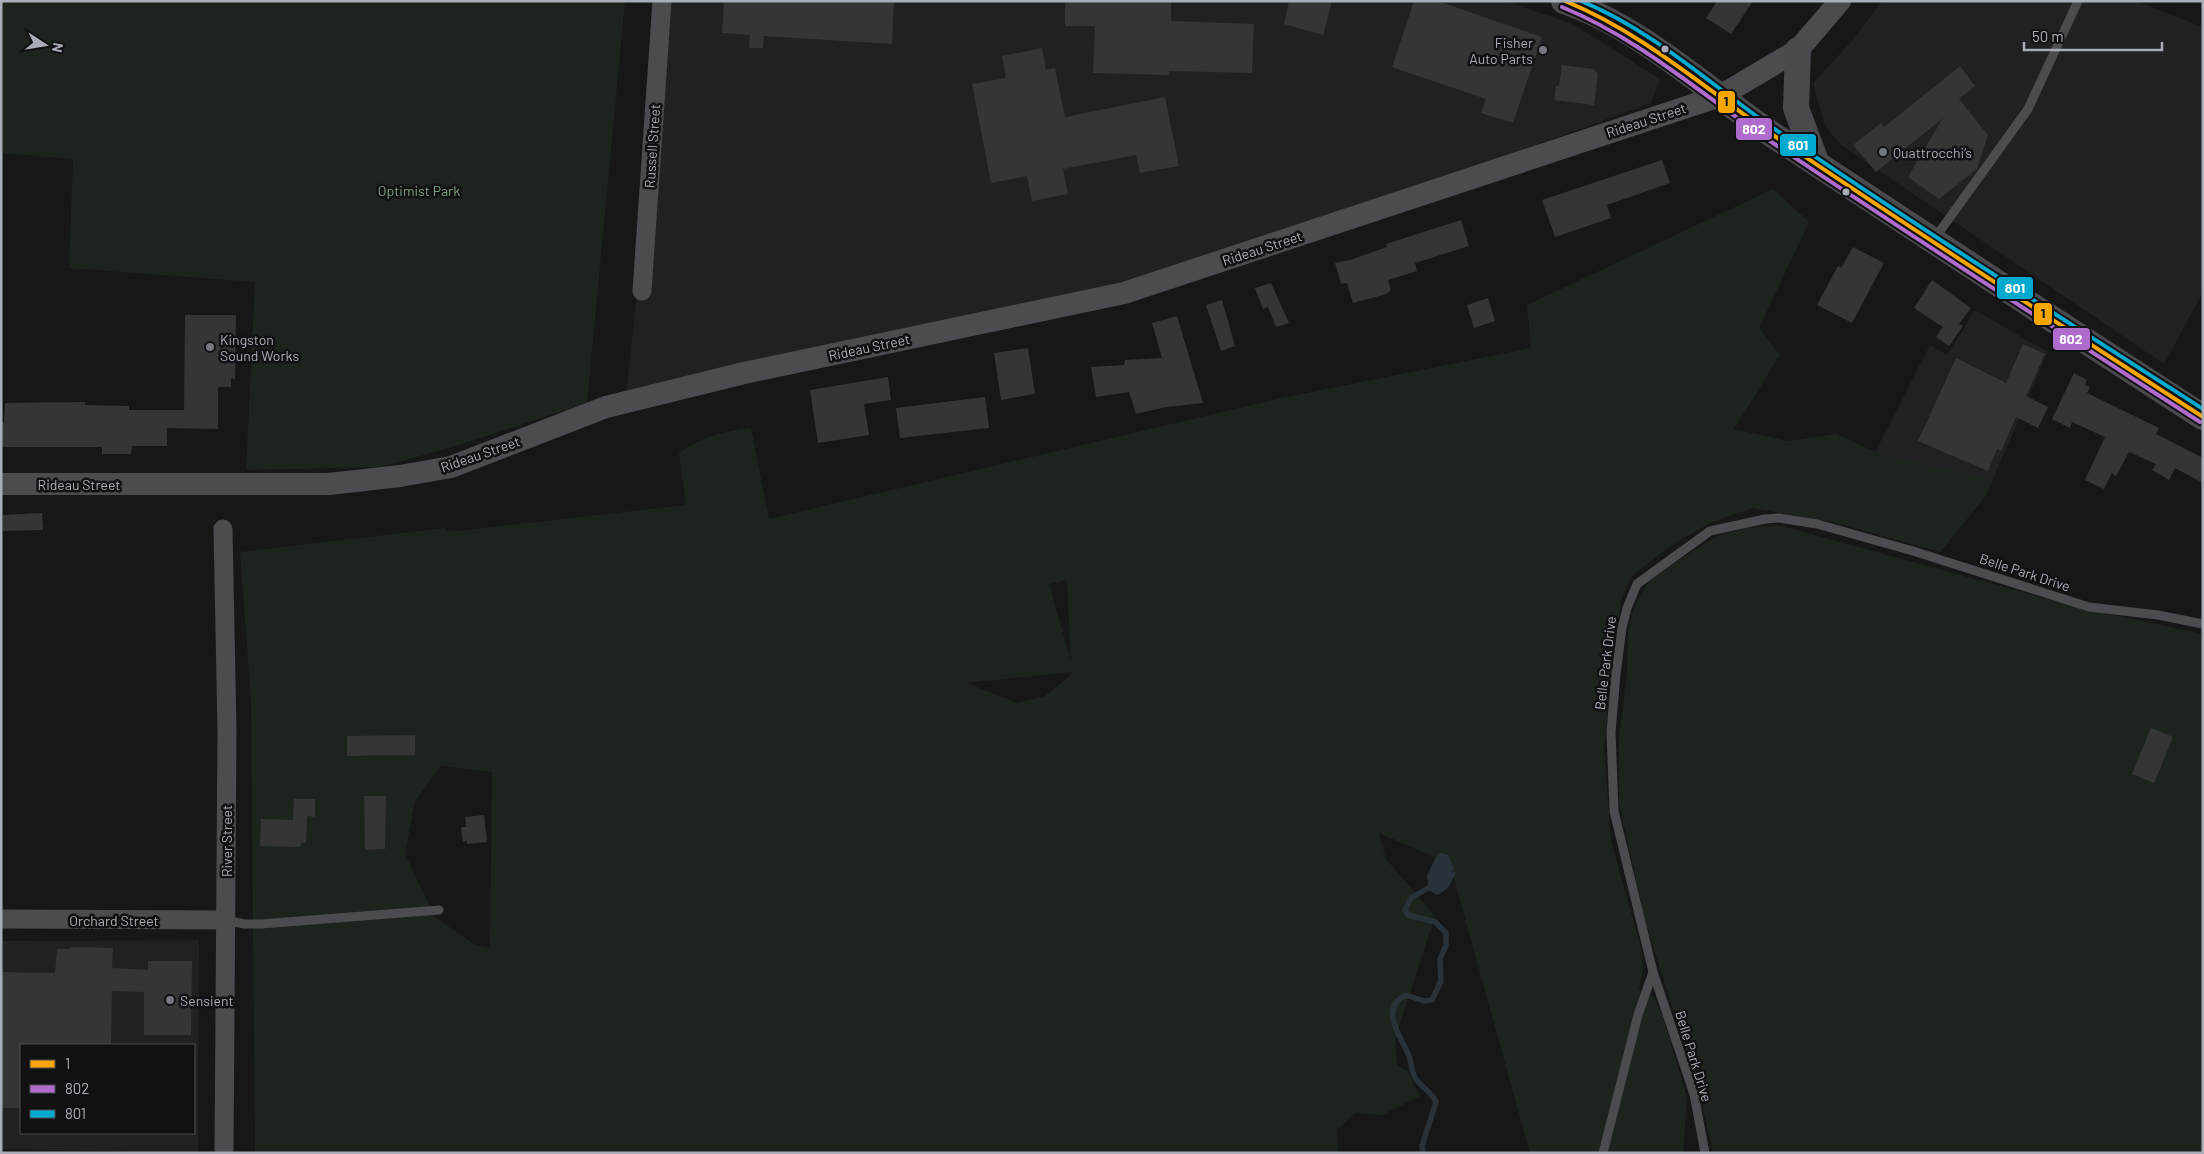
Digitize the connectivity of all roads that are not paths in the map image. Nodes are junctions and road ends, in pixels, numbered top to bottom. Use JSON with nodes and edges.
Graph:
{"nodes":[{"id":1,"x":662,"y":1,"type":"edge"},
{"id":2,"x":1564,"y":1,"type":"edge"},
{"id":3,"x":1840,"y":1,"type":"edge"},
{"id":4,"x":2078,"y":1,"type":"edge"},
{"id":5,"x":1798,"y":50,"type":"junction"},
{"id":6,"x":1720,"y":96,"type":"junction"},
{"id":7,"x":1817,"y":164,"type":"junction"},
{"id":8,"x":1934,"y":241,"type":"junction"},
{"id":9,"x":642,"y":291,"type":"dead end"},
{"id":10,"x":2203,"y":417,"type":"edge"},
{"id":11,"x":1,"y":484,"type":"edge"},
{"id":12,"x":222,"y":529,"type":"dead end"},
{"id":13,"x":2203,"y":624,"type":"edge"},
{"id":14,"x":439,"y":910,"type":"dead end"},
{"id":15,"x":1,"y":919,"type":"edge"},
{"id":16,"x":226,"y":920,"type":"junction"},
{"id":17,"x":1653,"y":972,"type":"junction"},
{"id":18,"x":224,"y":1153,"type":"edge"},
{"id":19,"x":1603,"y":1153,"type":"edge"},
{"id":20,"x":1705,"y":1153,"type":"edge"}],
"edges":[{"from":1,"to":9,"type":"street","name":"Russell Street"},
{"from":2,"to":6,"type":"main road"},
{"from":3,"to":5,"type":"street","name":"Rideau Street"},
{"from":4,"to":8,"type":"lane"},
{"from":5,"to":6,"type":"street","name":"Rideau Street"},
{"from":5,"to":7,"type":"main road"},
{"from":6,"to":7,"type":"main road"},
{"from":6,"to":11,"type":"street","name":"Rideau Street"},
{"from":7,"to":8,"type":"main road"},
{"from":8,"to":10,"type":"main road"},
{"from":12,"to":16,"type":"street","name":"River Street"},
{"from":13,"to":17,"type":"lane","name":"Belle Park Drive"},
{"from":14,"to":16,"type":"lane"},
{"from":15,"to":16,"type":"street","name":"Orchard Street"},
{"from":16,"to":18,"type":"street","name":"River Street"},
{"from":17,"to":19,"type":"lane"},
{"from":17,"to":20,"type":"lane","name":"Belle Park Drive"}]}
